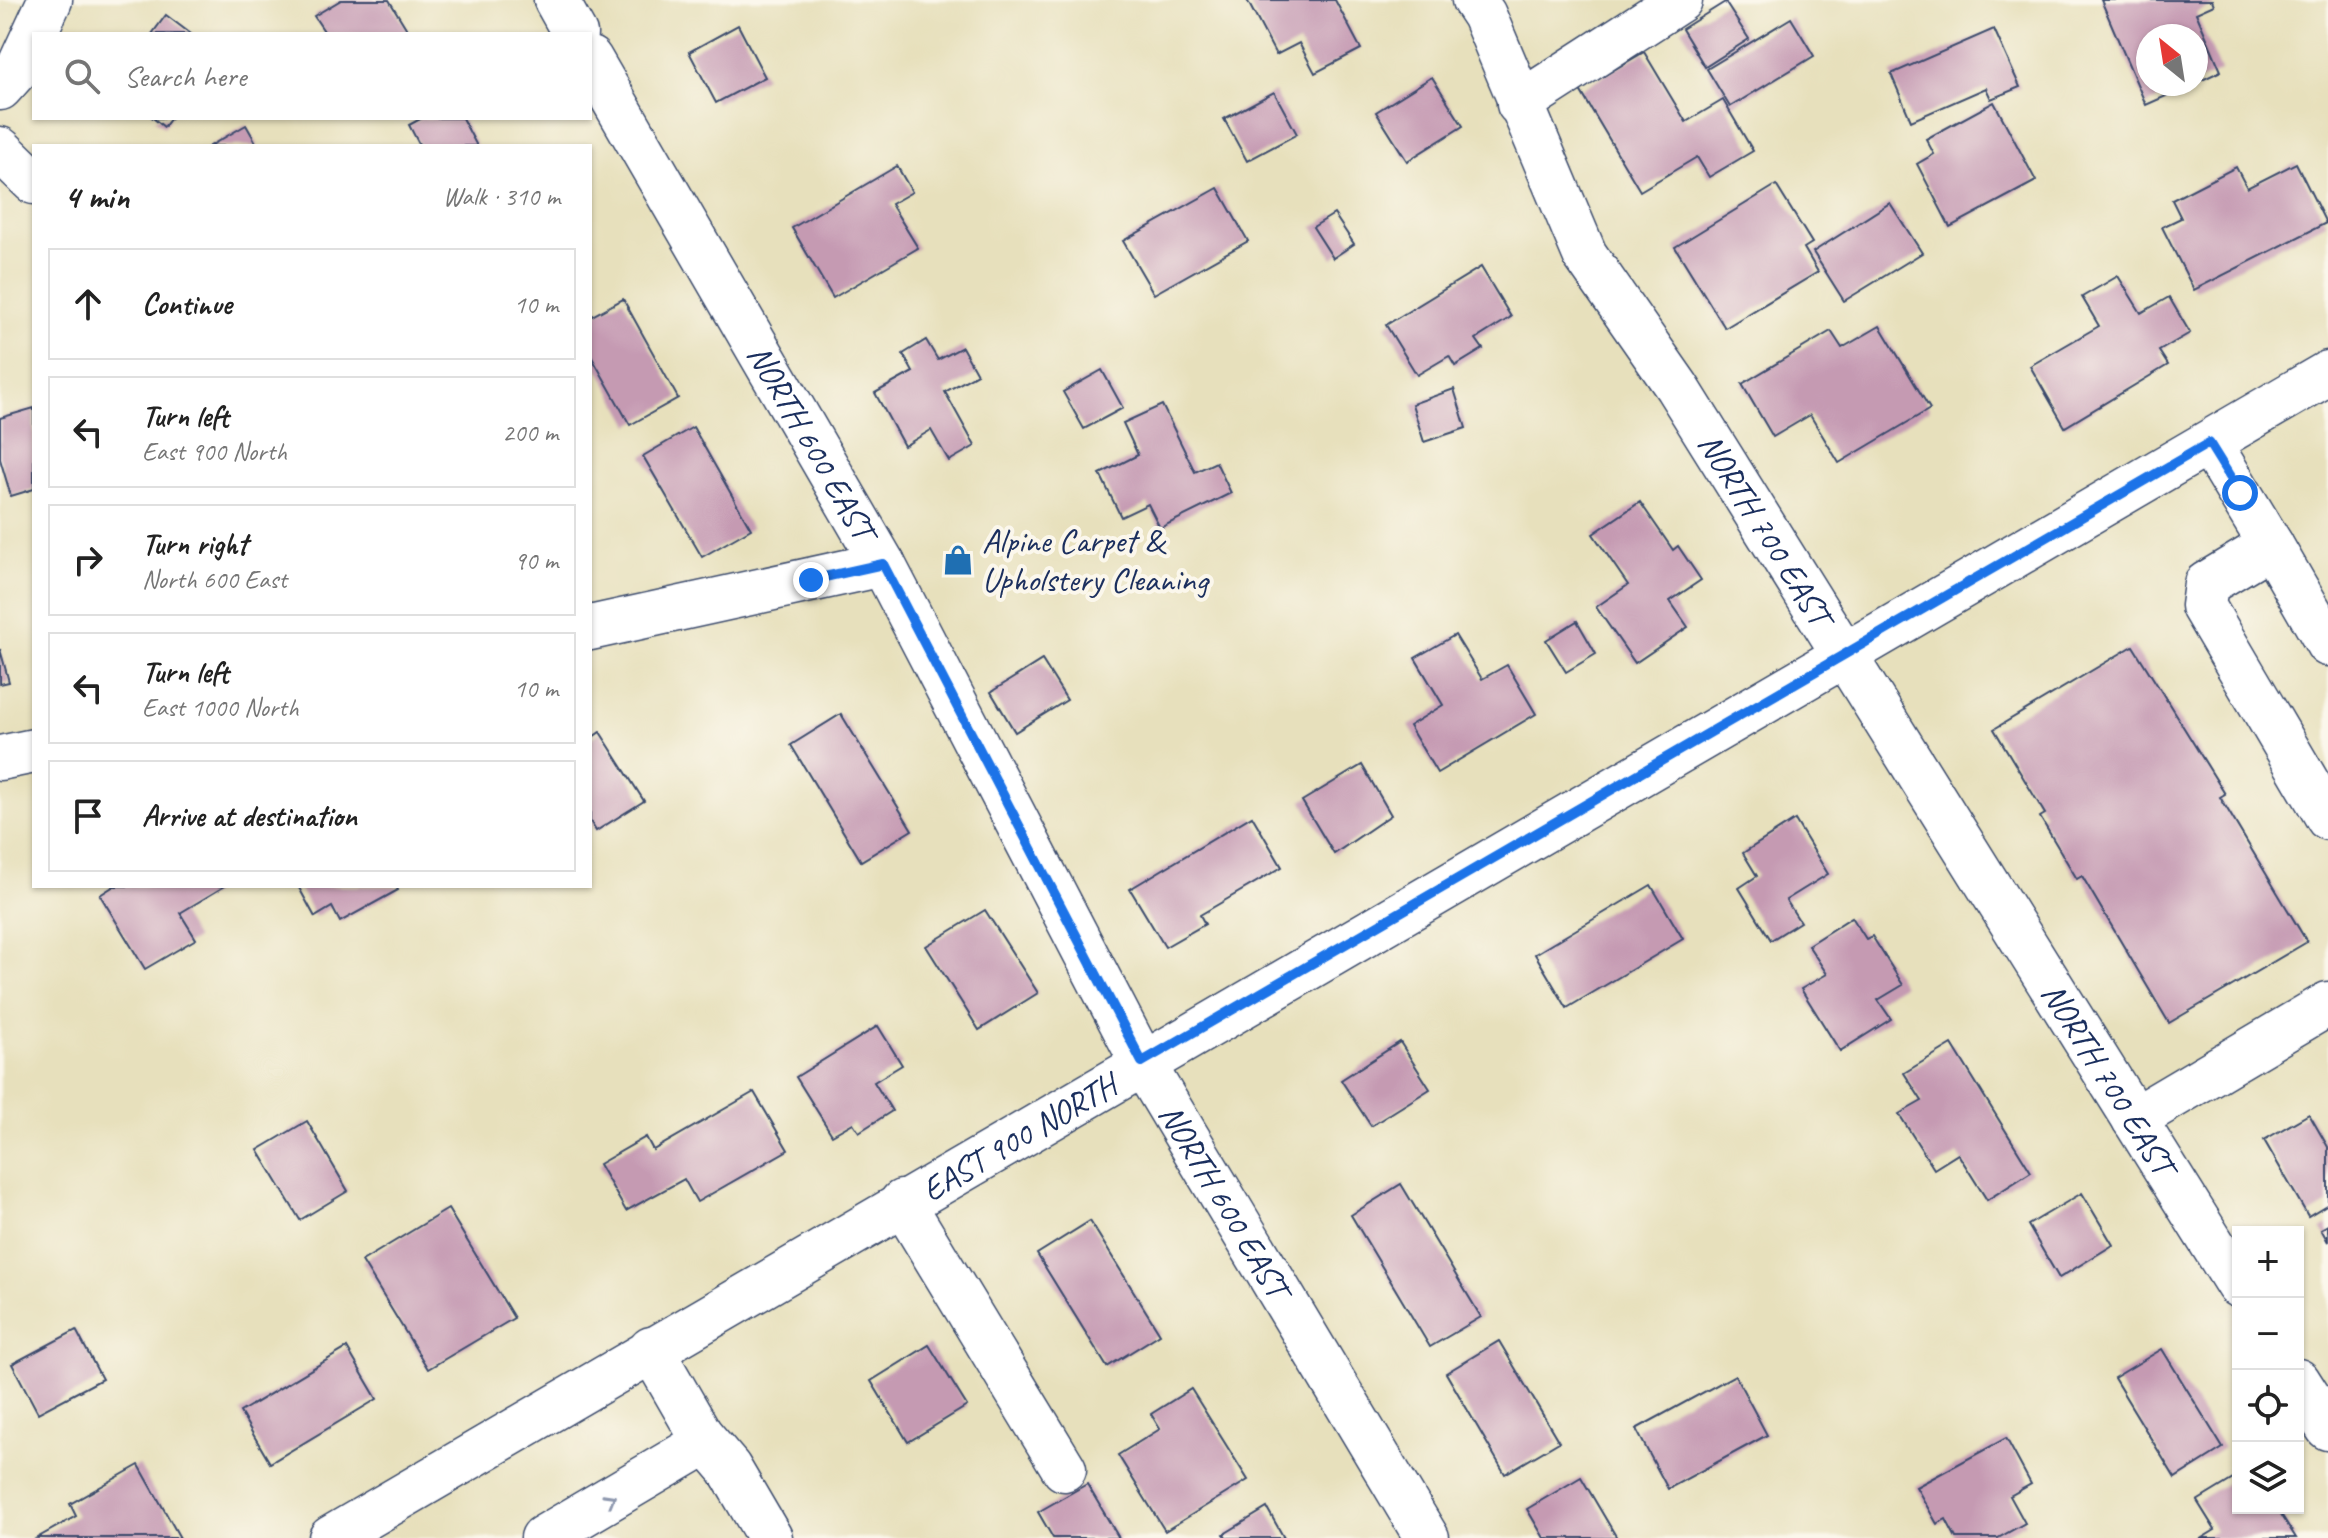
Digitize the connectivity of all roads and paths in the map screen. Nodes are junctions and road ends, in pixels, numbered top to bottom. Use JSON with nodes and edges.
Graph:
{"nodes":[{"id":1,"x":50,"y":0,"type":"edge"},
{"id":2,"x":556,"y":0,"type":"edge"},
{"id":3,"x":1474,"y":0,"type":"edge"},
{"id":4,"x":1680,"y":0,"type":"edge"},
{"id":5,"x":35,"y":32,"type":"edge"},
{"id":6,"x":574,"y":32,"type":"edge"},
{"id":7,"x":32,"y":39,"type":"edge"},
{"id":8,"x":592,"y":62,"type":"edge"},
{"id":9,"x":0,"y":88,"type":"edge"},
{"id":10,"x":1519,"y":104,"type":"junction"},
{"id":11,"x":0,"y":149,"type":"edge"},
{"id":12,"x":32,"y":180,"type":"edge"},
{"id":13,"x":2328,"y":373,"type":"edge"},
{"id":14,"x":2209,"y":443,"type":"junction"},
{"id":15,"x":2271,"y":545,"type":"junction"},
{"id":16,"x":883,"y":564,"type":"junction"},
{"id":17,"x":592,"y":628,"type":"edge"},
{"id":18,"x":2328,"y":644,"type":"edge"},
{"id":19,"x":1844,"y":658,"type":"junction"},
{"id":20,"x":32,"y":751,"type":"edge"},
{"id":21,"x":0,"y":758,"type":"edge"},
{"id":22,"x":2328,"y":818,"type":"edge"},
{"id":23,"x":2328,"y":1004,"type":"edge"},
{"id":24,"x":1142,"y":1062,"type":"junction"},
{"id":25,"x":2134,"y":1119,"type":"junction"},
{"id":26,"x":902,"y":1202,"type":"junction"},
{"id":27,"x":2232,"y":1275,"type":"edge"},
{"id":28,"x":651,"y":1349,"type":"junction"},
{"id":29,"x":2304,"y":1390,"type":"edge"},
{"id":30,"x":2328,"y":1428,"type":"edge"},
{"id":31,"x":700,"y":1434,"type":"junction"},
{"id":32,"x":1064,"y":1469,"type":"dead end"},
{"id":33,"x":331,"y":1538,"type":"edge"},
{"id":34,"x":543,"y":1538,"type":"edge"},
{"id":35,"x":770,"y":1538,"type":"edge"},
{"id":36,"x":1427,"y":1538,"type":"edge"}],
"edges":[{"from":1,"to":5,"type":"street"},
{"from":2,"to":6,"type":"street"},
{"from":3,"to":10,"type":"street","name":"NORTH 700 EAST"},
{"from":4,"to":10,"type":"street"},
{"from":7,"to":9,"type":"street"},
{"from":8,"to":16,"type":"street","name":"NORTH 600 EAST"},
{"from":10,"to":19,"type":"street","name":"NORTH 700 EAST"},
{"from":11,"to":12,"type":"street"},
{"from":13,"to":14,"type":"street","name":"EAST 900 NORTH"},
{"from":14,"to":15,"type":"street"},
{"from":14,"to":19,"type":"street","name":"EAST 900 NORTH"},
{"from":15,"to":18,"type":"street"},
{"from":15,"to":22,"type":"street"},
{"from":16,"to":17,"type":"street"},
{"from":16,"to":24,"type":"street","name":"NORTH 600 EAST"},
{"from":19,"to":24,"type":"street","name":"EAST 900 NORTH"},
{"from":19,"to":25,"type":"street","name":"NORTH 700 EAST"},
{"from":20,"to":21,"type":"street"},
{"from":23,"to":25,"type":"street"},
{"from":24,"to":26,"type":"street","name":"EAST 900 NORTH"},
{"from":24,"to":36,"type":"street","name":"NORTH 600 EAST"},
{"from":25,"to":27,"type":"street","name":"NORTH 700 EAST"},
{"from":26,"to":28,"type":"street","name":"EAST 900 NORTH"},
{"from":26,"to":32,"type":"street"},
{"from":28,"to":31,"type":"street"},
{"from":28,"to":33,"type":"street","name":"EAST 900 NORTH"},
{"from":29,"to":30,"type":"street"},
{"from":34,"to":31,"type":"street","one_way":true},
{"from":31,"to":35,"type":"street"}]}
